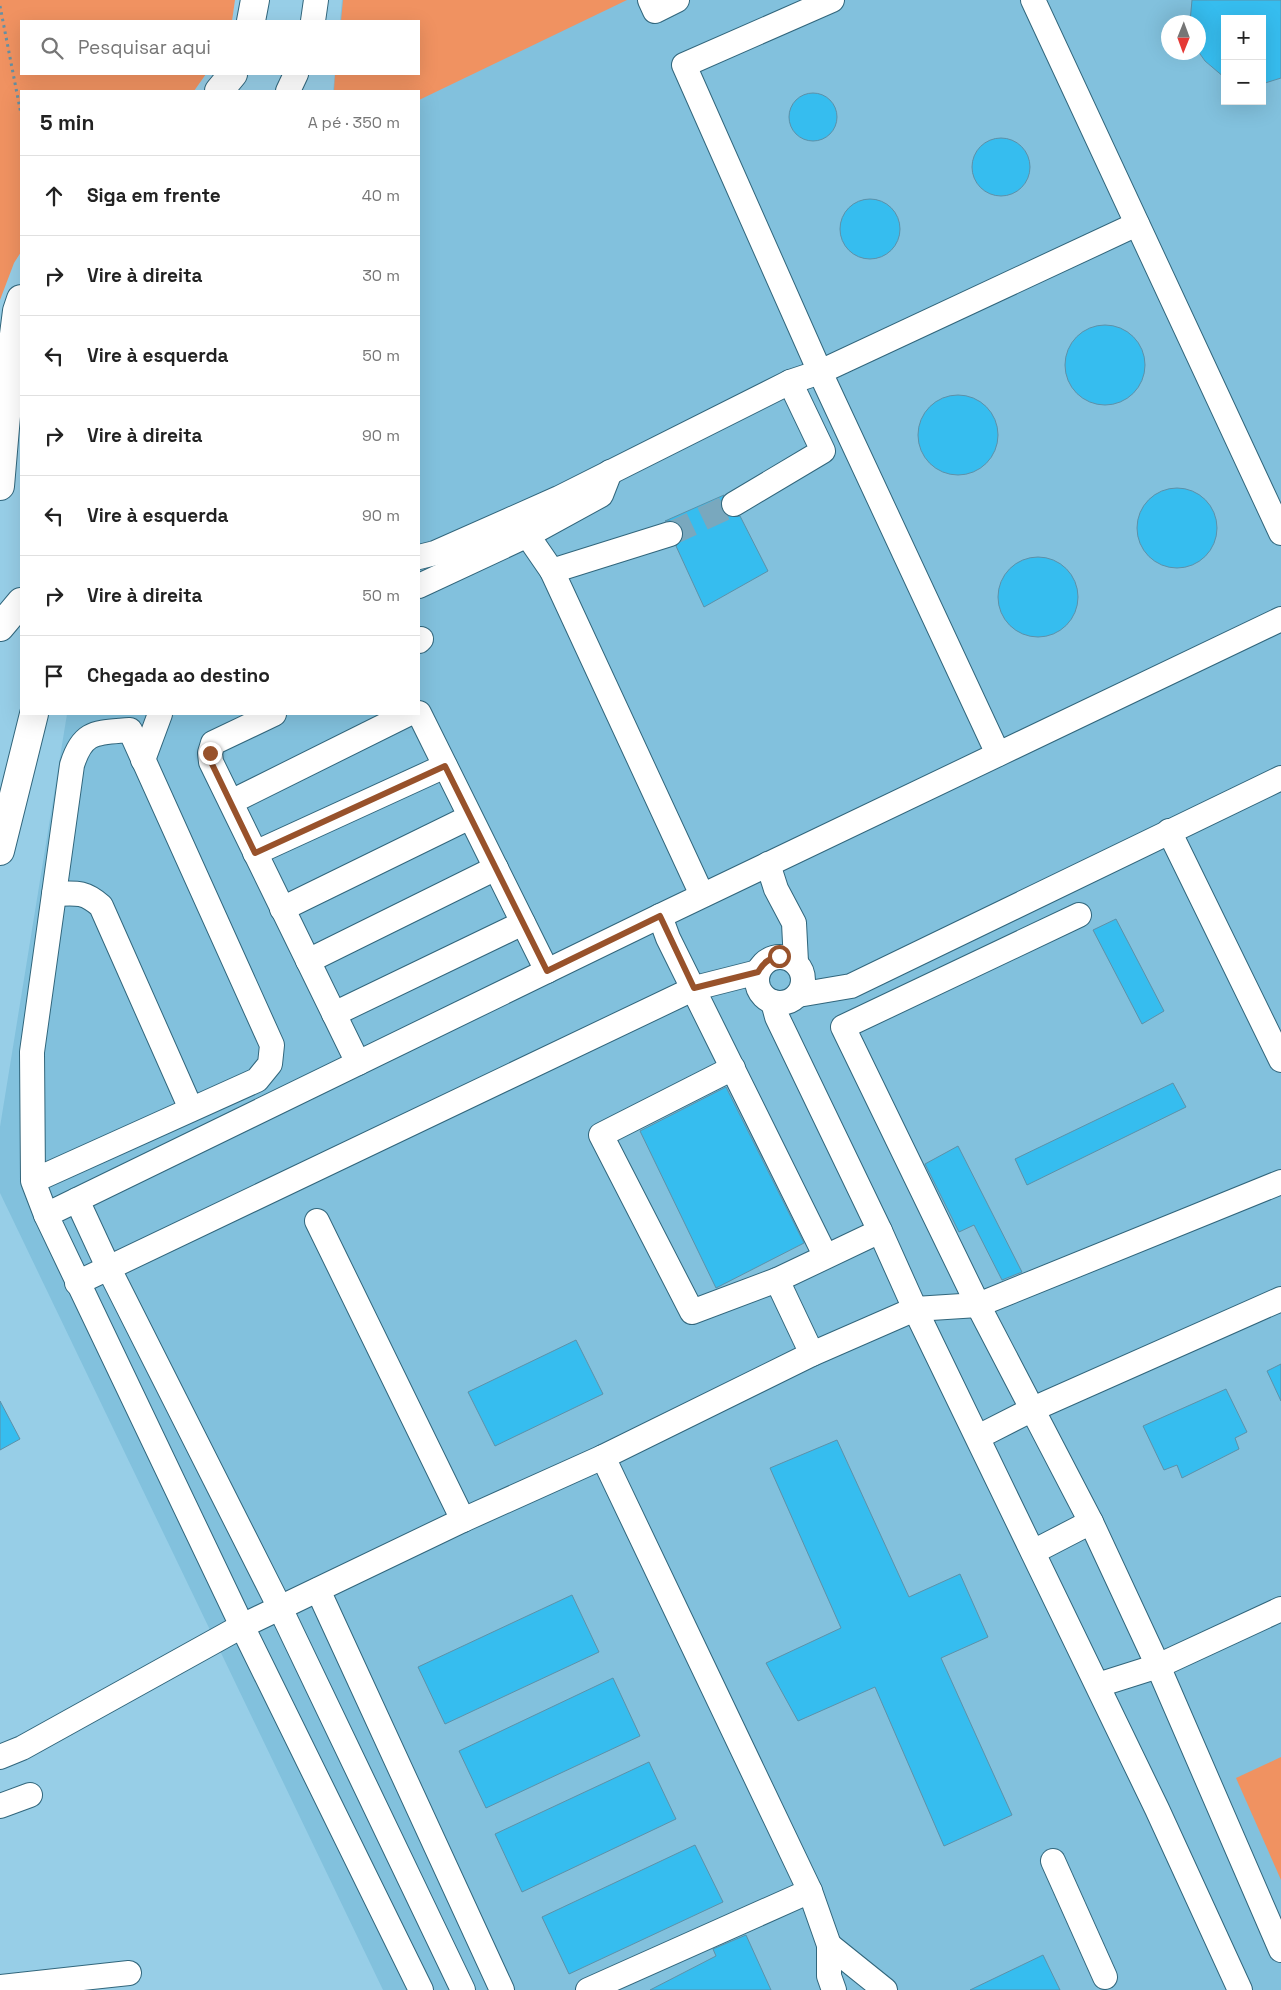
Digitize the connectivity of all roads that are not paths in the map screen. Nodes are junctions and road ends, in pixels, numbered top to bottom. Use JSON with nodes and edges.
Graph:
{"nodes":[{"id":1,"x":255,"y":0,"type":"edge"},
{"id":2,"x":316,"y":0,"type":"edge"},
{"id":3,"x":650,"y":0,"type":"edge"},
{"id":4,"x":677,"y":0,"type":"edge"},
{"id":5,"x":832,"y":0,"type":"edge"},
{"id":6,"x":1032,"y":0,"type":"edge"},
{"id":7,"x":251,"y":20,"type":"edge"},
{"id":8,"x":313,"y":20,"type":"edge"},
{"id":9,"x":233,"y":75,"type":"edge"},
{"id":10,"x":296,"y":75,"type":"edge"},
{"id":11,"x":220,"y":90,"type":"edge"},
{"id":12,"x":288,"y":90,"type":"edge"},
{"id":13,"x":1137,"y":224,"type":"junction"},
{"id":14,"x":20,"y":302,"type":"edge"},
{"id":15,"x":820,"y":372,"type":"junction"},
{"id":16,"x":790,"y":382,"type":"junction"},
{"id":17,"x":0,"y":486,"type":"edge"},
{"id":18,"x":734,"y":504,"type":"tunnel mouth"},
{"id":19,"x":521,"y":526,"type":"junction"},
{"id":20,"x":1281,"y":533,"type":"edge"},
{"id":21,"x":670,"y":534,"type":"tunnel mouth"},
{"id":22,"x":420,"y":557,"type":"edge"},
{"id":23,"x":552,"y":571,"type":"junction"},
{"id":24,"x":420,"y":585,"type":"edge"},
{"id":25,"x":1281,"y":619,"type":"edge"},
{"id":26,"x":34,"y":715,"type":"edge"},
{"id":27,"x":160,"y":715,"type":"edge"},
{"id":28,"x":272,"y":715,"type":"edge"},
{"id":29,"x":406,"y":715,"type":"edge"},
{"id":30,"x":420,"y":715,"type":"edge"},
{"id":31,"x":130,"y":722,"type":"edge"},
{"id":32,"x":998,"y":754,"type":"junction"},
{"id":33,"x":143,"y":760,"type":"junction"},
{"id":34,"x":445,"y":766,"type":"junction"},
{"id":35,"x":1281,"y":778,"type":"edge"},
{"id":36,"x":231,"y":802,"type":"junction"},
{"id":37,"x":470,"y":817,"type":"junction"},
{"id":38,"x":1169,"y":831,"type":"junction"},
{"id":39,"x":0,"y":851,"type":"edge"},
{"id":40,"x":255,"y":853,"type":"junction"},
{"id":41,"x":768,"y":864,"type":"junction"},
{"id":42,"x":496,"y":868,"type":"junction"},
{"id":43,"x":54,"y":894,"type":"junction"},
{"id":44,"x":702,"y":896,"type":"junction"},
{"id":45,"x":282,"y":909,"type":"junction"},
{"id":46,"x":1079,"y":915,"type":"dead end"},
{"id":47,"x":660,"y":916,"type":"junction"},
{"id":48,"x":523,"y":923,"type":"junction"},
{"id":49,"x":308,"y":961,"type":"junction"},
{"id":50,"x":796,"y":962,"type":"junction"},
{"id":51,"x":547,"y":971,"type":"junction"},
{"id":52,"x":758,"y":972,"type":"junction"},
{"id":53,"x":690,"y":977,"type":"junction"},
{"id":54,"x":798,"y":995,"type":"junction"},
{"id":55,"x":773,"y":1002,"type":"junction"},
{"id":56,"x":334,"y":1014,"type":"junction"},
{"id":57,"x":1281,"y":1060,"type":"edge"},
{"id":58,"x":358,"y":1063,"type":"junction"},
{"id":59,"x":734,"y":1068,"type":"junction"},
{"id":60,"x":191,"y":1109,"type":"junction"},
{"id":61,"x":33,"y":1181,"type":"junction"},
{"id":62,"x":1281,"y":1182,"type":"edge"},
{"id":63,"x":77,"y":1200,"type":"junction"},
{"id":64,"x":46,"y":1215,"type":"junction"},
{"id":65,"x":317,"y":1221,"type":"dead end"},
{"id":66,"x":880,"y":1231,"type":"junction"},
{"id":67,"x":825,"y":1255,"type":"junction"},
{"id":68,"x":108,"y":1267,"type":"junction"},
{"id":69,"x":778,"y":1280,"type":"junction"},
{"id":70,"x":77,"y":1283,"type":"junction"},
{"id":71,"x":1281,"y":1299,"type":"edge"},
{"id":72,"x":978,"y":1305,"type":"junction"},
{"id":73,"x":915,"y":1309,"type":"junction"},
{"id":74,"x":812,"y":1354,"type":"junction"},
{"id":75,"x":1033,"y":1409,"type":"junction"},
{"id":76,"x":978,"y":1437,"type":"junction"},
{"id":77,"x":603,"y":1457,"type":"junction"},
{"id":78,"x":463,"y":1520,"type":"junction"},
{"id":79,"x":1091,"y":1522,"type":"junction"},
{"id":80,"x":1033,"y":1552,"type":"junction"},
{"id":81,"x":318,"y":1590,"type":"junction"},
{"id":82,"x":280,"y":1608,"type":"junction"},
{"id":83,"x":1281,"y":1608,"type":"edge"},
{"id":84,"x":242,"y":1626,"type":"junction"},
{"id":85,"x":1158,"y":1666,"type":"junction"},
{"id":86,"x":1098,"y":1685,"type":"junction"},
{"id":87,"x":0,"y":1756,"type":"edge"},
{"id":88,"x":30,"y":1795,"type":"dead end"},
{"id":89,"x":0,"y":1806,"type":"edge"},
{"id":90,"x":1053,"y":1861,"type":"dead end"},
{"id":91,"x":810,"y":1891,"type":"junction"},
{"id":92,"x":829,"y":1945,"type":"junction"},
{"id":93,"x":1281,"y":1950,"type":"edge"},
{"id":94,"x":852,"y":1962,"type":"junction"},
{"id":95,"x":129,"y":1973,"type":"dead end"},
{"id":96,"x":1105,"y":1977,"type":"dead end"},
{"id":97,"x":832,"y":1983,"type":"edge"},
{"id":98,"x":0,"y":1988,"type":"edge"},
{"id":99,"x":883,"y":1989,"type":"edge"},
{"id":100,"x":421,"y":1990,"type":"edge"},
{"id":101,"x":463,"y":1990,"type":"edge"},
{"id":102,"x":502,"y":1990,"type":"edge"},
{"id":103,"x":588,"y":1990,"type":"edge"},
{"id":104,"x":1240,"y":1990,"type":"edge"}],
"edges":[{"from":1,"to":7,"type":"main road"},
{"from":2,"to":8,"type":"street"},
{"from":3,"to":4,"type":"street"},
{"from":5,"to":15,"type":"street"},
{"from":6,"to":13,"type":"street"},
{"from":9,"to":11,"type":"main road"},
{"from":10,"to":12,"type":"street"},
{"from":13,"to":15,"type":"street"},
{"from":13,"to":20,"type":"street"},
{"from":14,"to":17,"type":"main road"},
{"from":15,"to":16,"type":"street"},
{"from":15,"to":32,"type":"street"},
{"from":16,"to":18,"type":"street"},
{"from":16,"to":19,"type":"street"},
{"from":19,"to":22,"type":"street"},
{"from":19,"to":23,"type":"street"},
{"from":19,"to":24,"type":"street"},
{"from":21,"to":23,"type":"street"},
{"from":23,"to":44,"type":"street"},
{"from":25,"to":32,"type":"street"},
{"from":26,"to":39,"type":"main road"},
{"from":27,"to":33,"type":"street"},
{"from":28,"to":36,"type":"street"},
{"from":29,"to":36,"type":"street"},
{"from":30,"to":34,"type":"street"},
{"from":31,"to":33,"type":"street"},
{"from":31,"to":43,"type":"street"},
{"from":32,"to":41,"type":"street"},
{"from":33,"to":60,"type":"street"},
{"from":34,"to":37,"type":"street"},
{"from":34,"to":40,"type":"street"},
{"from":35,"to":38,"type":"street"},
{"from":36,"to":40,"type":"street"},
{"from":37,"to":42,"type":"street"},
{"from":37,"to":45,"type":"street"},
{"from":38,"to":54,"type":"street"},
{"from":38,"to":57,"type":"street"},
{"from":40,"to":45,"type":"street"},
{"from":41,"to":44,"type":"street"},
{"from":41,"to":50,"type":"street"},
{"from":42,"to":48,"type":"street"},
{"from":42,"to":49,"type":"street"},
{"from":43,"to":60,"type":"street"},
{"from":43,"to":61,"type":"street"},
{"from":44,"to":47,"type":"street"},
{"from":45,"to":49,"type":"street"},
{"from":46,"to":72,"type":"street"},
{"from":47,"to":51,"type":"street"},
{"from":47,"to":53,"type":"street"},
{"from":48,"to":51,"type":"street"},
{"from":48,"to":56,"type":"street"},
{"from":49,"to":56,"type":"street"},
{"from":50,"to":52,"type":"street"},
{"from":50,"to":54,"type":"street"},
{"from":51,"to":58,"type":"street"},
{"from":52,"to":53,"type":"street"},
{"from":52,"to":55,"type":"street"},
{"from":53,"to":59,"type":"street"},
{"from":53,"to":68,"type":"street"},
{"from":54,"to":55,"type":"street"},
{"from":55,"to":66,"type":"street"},
{"from":56,"to":58,"type":"street"},
{"from":58,"to":63,"type":"street"},
{"from":59,"to":67,"type":"street"},
{"from":59,"to":69,"type":"street"},
{"from":60,"to":61,"type":"street"},
{"from":61,"to":64,"type":"street"},
{"from":62,"to":72,"type":"street"},
{"from":63,"to":64,"type":"street"},
{"from":63,"to":68,"type":"street"},
{"from":64,"to":70,"type":"street"},
{"from":65,"to":78,"type":"street"},
{"from":66,"to":67,"type":"street"},
{"from":66,"to":73,"type":"street"},
{"from":67,"to":69,"type":"street"},
{"from":68,"to":70,"type":"street"},
{"from":68,"to":82,"type":"street"},
{"from":69,"to":74,"type":"street"},
{"from":70,"to":84,"type":"street"},
{"from":71,"to":75,"type":"street"},
{"from":72,"to":73,"type":"street"},
{"from":72,"to":75,"type":"street"},
{"from":73,"to":74,"type":"street"},
{"from":73,"to":76,"type":"street"},
{"from":74,"to":77,"type":"street"},
{"from":75,"to":76,"type":"street"},
{"from":75,"to":79,"type":"street"},
{"from":76,"to":80,"type":"street"},
{"from":77,"to":78,"type":"street"},
{"from":77,"to":91,"type":"street"},
{"from":78,"to":81,"type":"street"},
{"from":79,"to":80,"type":"street"},
{"from":79,"to":85,"type":"street"},
{"from":80,"to":86,"type":"street"},
{"from":81,"to":82,"type":"street"},
{"from":81,"to":102,"type":"street"},
{"from":82,"to":84,"type":"street"},
{"from":82,"to":101,"type":"street"},
{"from":83,"to":85,"type":"street"},
{"from":84,"to":87,"type":"street"},
{"from":84,"to":100,"type":"street"},
{"from":85,"to":86,"type":"street"},
{"from":85,"to":93,"type":"street"},
{"from":86,"to":104,"type":"street"},
{"from":88,"to":89,"type":"street"},
{"from":90,"to":96,"type":"street"},
{"from":91,"to":92,"type":"street"},
{"from":91,"to":103,"type":"street"},
{"from":92,"to":94,"type":"street"},
{"from":92,"to":97,"type":"street"},
{"from":94,"to":97,"type":"street"},
{"from":94,"to":99,"type":"street"},
{"from":95,"to":98,"type":"street"}]}
